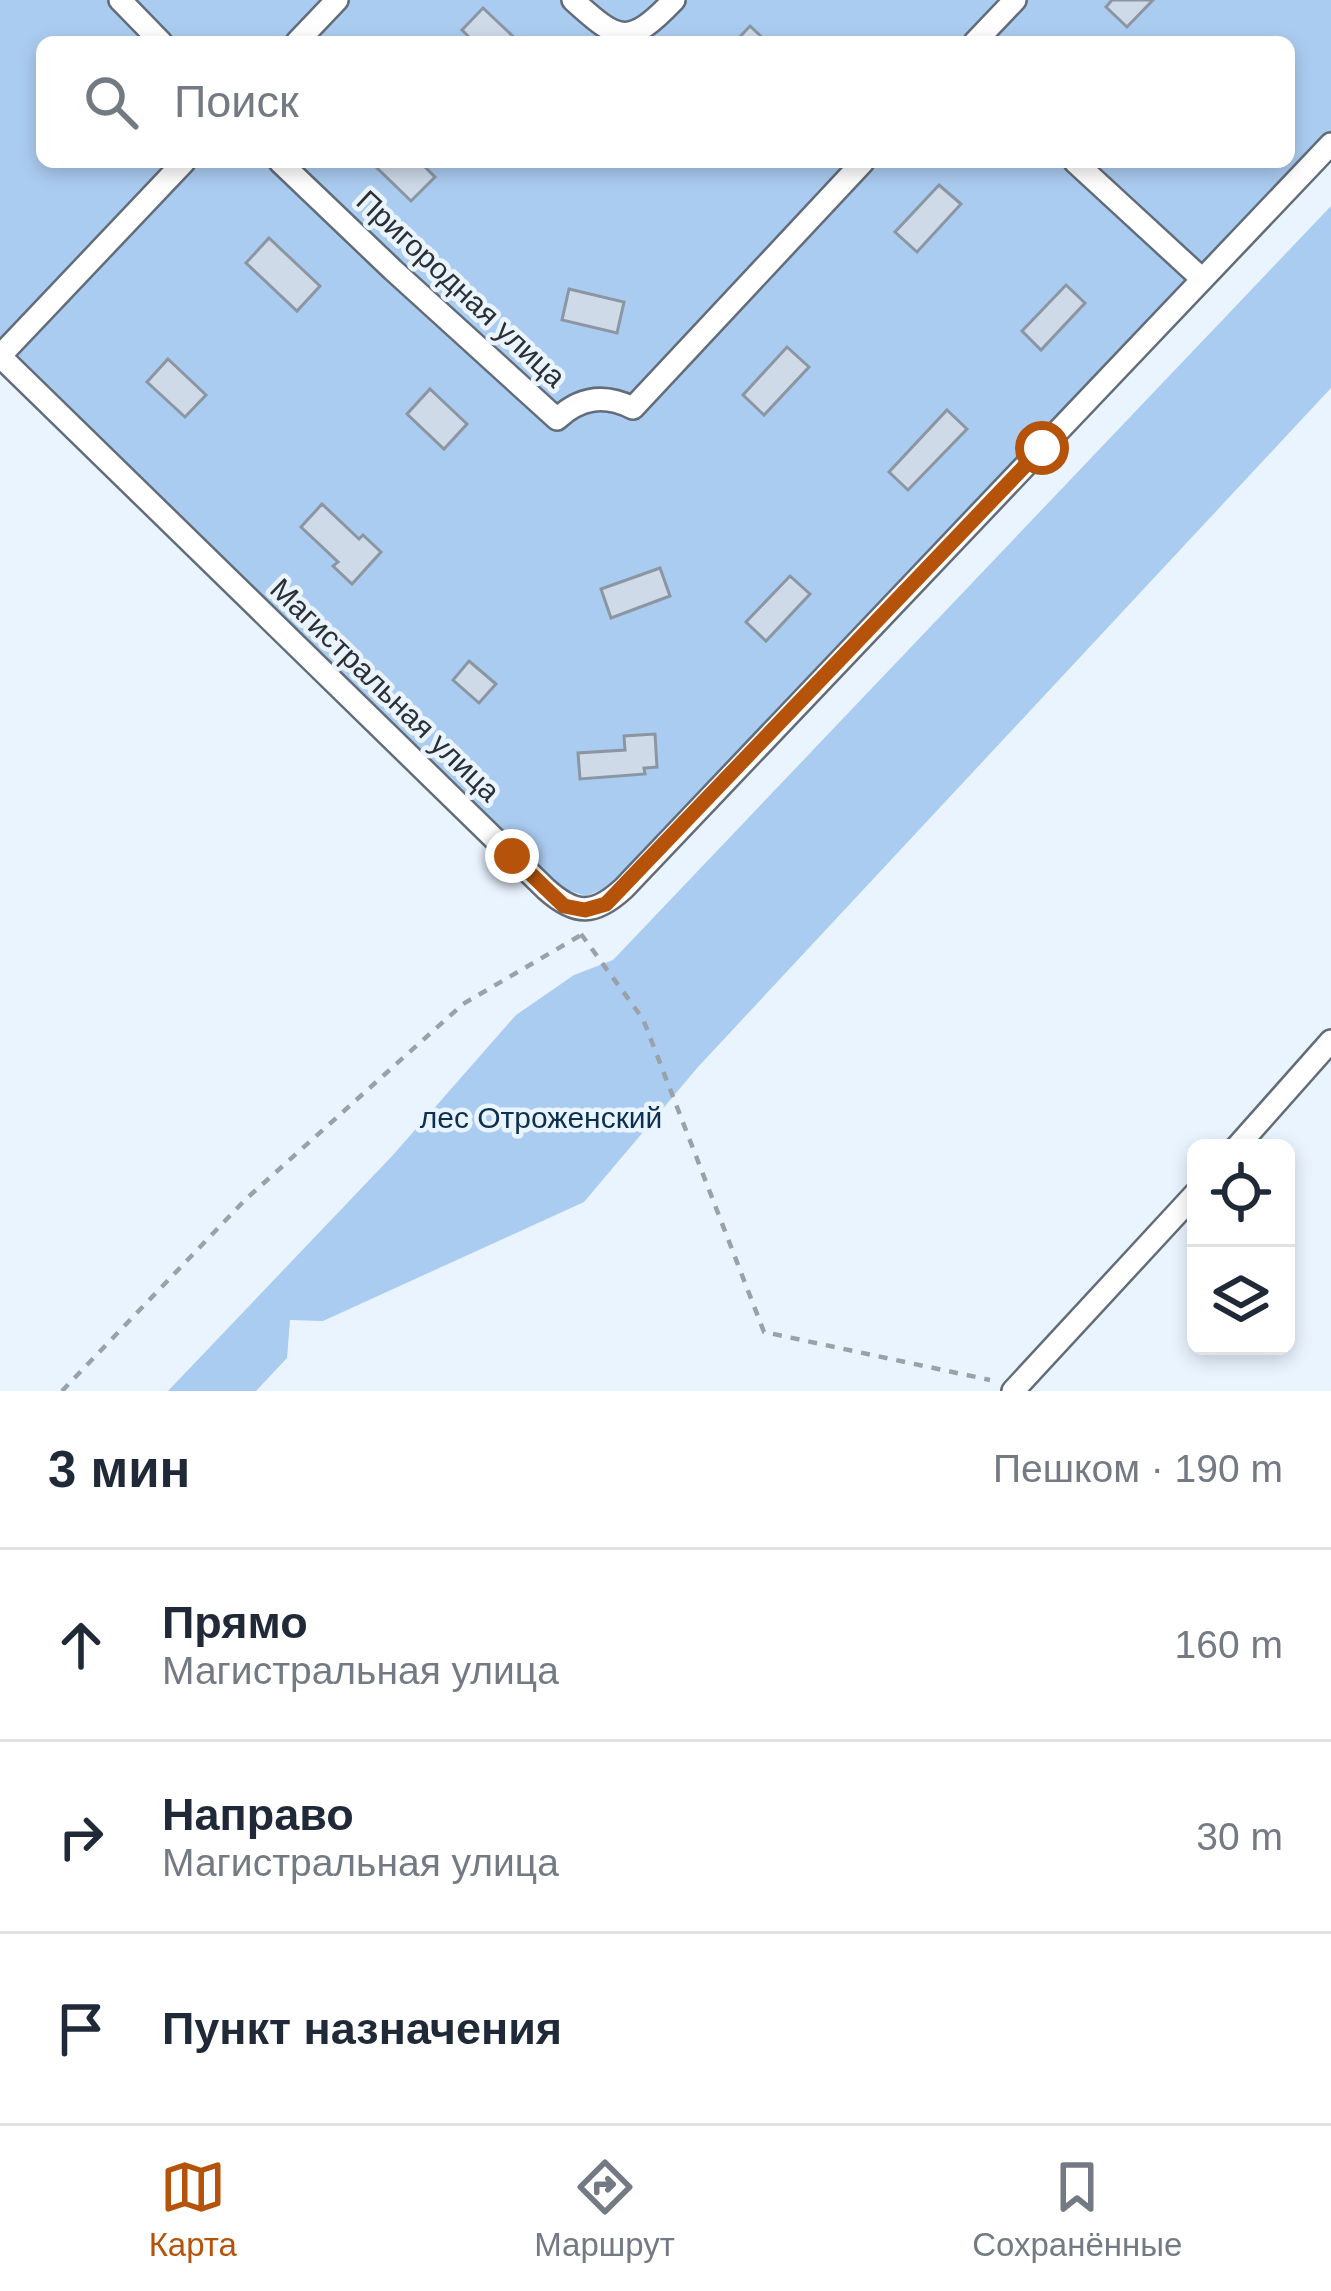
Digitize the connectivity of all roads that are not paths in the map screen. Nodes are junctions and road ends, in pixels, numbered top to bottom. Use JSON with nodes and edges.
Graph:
{"nodes":[{"id":1,"x":120,"y":0,"type":"edge"},
{"id":2,"x":337,"y":0,"type":"edge"},
{"id":3,"x":573,"y":0,"type":"edge"},
{"id":4,"x":674,"y":0,"type":"edge"},
{"id":5,"x":1015,"y":0,"type":"edge"},
{"id":6,"x":155,"y":36,"type":"edge"},
{"id":7,"x":304,"y":36,"type":"edge"},
{"id":8,"x":981,"y":36,"type":"edge"},
{"id":9,"x":1331,"y":144,"type":"edge"},
{"id":10,"x":178,"y":168,"type":"edge"},
{"id":11,"x":286,"y":168,"type":"edge"},
{"id":12,"x":857,"y":168,"type":"edge"},
{"id":13,"x":1081,"y":168,"type":"edge"},
{"id":14,"x":1202,"y":280,"type":"junction"},
{"id":15,"x":0,"y":356,"type":"edge"},
{"id":16,"x":1331,"y":1041,"type":"edge"},
{"id":17,"x":1244,"y":1139,"type":"edge"},
{"id":18,"x":1187,"y":1202,"type":"edge"},
{"id":19,"x":1016,"y":1389,"type":"edge"}],
"edges":[{"from":1,"to":6,"type":"street"},
{"from":2,"to":7,"type":"street"},
{"from":3,"to":4,"type":"street"},
{"from":5,"to":8,"type":"street"},
{"from":9,"to":14,"type":"street"},
{"from":10,"to":15,"type":"street"},
{"from":11,"to":12,"type":"street","name":"Пригородная улица"},
{"from":13,"to":14,"type":"street"},
{"from":14,"to":15,"type":"street","name":"Магистральная улица"},
{"from":16,"to":17,"type":"street"},
{"from":18,"to":19,"type":"street"}]}
